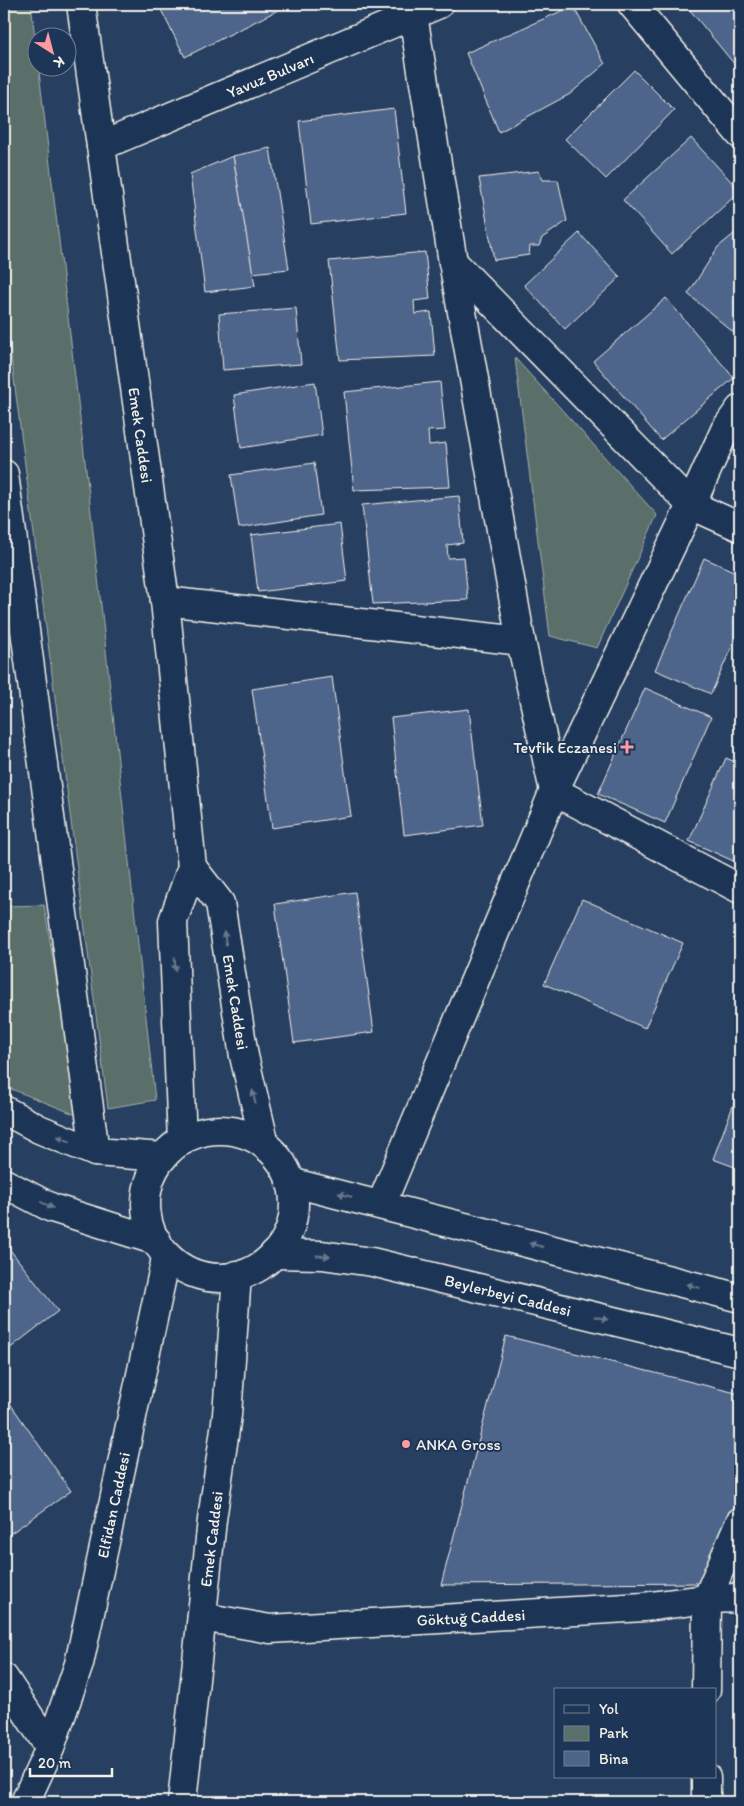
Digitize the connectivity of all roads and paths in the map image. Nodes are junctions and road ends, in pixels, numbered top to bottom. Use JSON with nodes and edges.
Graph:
{"nodes":[{"id":1,"x":81,"y":4,"type":"edge"},
{"id":2,"x":439,"y":4,"type":"edge"},
{"id":3,"x":632,"y":4,"type":"edge"},
{"id":4,"x":413,"y":15,"type":"junction"},
{"id":5,"x":740,"y":134,"type":"edge"},
{"id":6,"x":101,"y":146,"type":"junction"},
{"id":7,"x":453,"y":262,"type":"junction"},
{"id":8,"x":740,"y":409,"type":"edge"},
{"id":9,"x":4,"y":474,"type":"edge"},
{"id":10,"x":691,"y":505,"type":"junction"},
{"id":11,"x":740,"y":527,"type":"edge"},
{"id":12,"x":165,"y":600,"type":"junction"},
{"id":13,"x":521,"y":641,"type":"junction"},
{"id":14,"x":554,"y":791,"type":"junction"},
{"id":15,"x":192,"y":867,"type":"junction"},
{"id":16,"x":740,"y":889,"type":"edge"},
{"id":17,"x":4,"y":1110,"type":"edge"},
{"id":18,"x":265,"y":1145,"type":"junction"},
{"id":19,"x":172,"y":1149,"type":"junction"},
{"id":20,"x":95,"y":1152,"type":"junction"},
{"id":21,"x":290,"y":1182,"type":"junction"},
{"id":22,"x":4,"y":1183,"type":"edge"},
{"id":23,"x":381,"y":1205,"type":"junction"},
{"id":24,"x":162,"y":1249,"type":"junction"},
{"id":25,"x":274,"y":1254,"type":"junction"},
{"id":26,"x":237,"y":1275,"type":"junction"},
{"id":27,"x":740,"y":1298,"type":"edge"},
{"id":28,"x":740,"y":1352,"type":"edge"},
{"id":29,"x":740,"y":1522,"type":"edge"},
{"id":30,"x":706,"y":1598,"type":"junction"},
{"id":31,"x":740,"y":1598,"type":"edge"},
{"id":32,"x":202,"y":1617,"type":"junction"},
{"id":33,"x":4,"y":1678,"type":"edge"},
{"id":34,"x":706,"y":1688,"type":"edge"},
{"id":35,"x":50,"y":1748,"type":"junction"},
{"id":36,"x":706,"y":1778,"type":"edge"},
{"id":37,"x":25,"y":1802,"type":"edge"},
{"id":38,"x":182,"y":1802,"type":"edge"},
{"id":39,"x":706,"y":1802,"type":"edge"}],
"edges":[{"from":1,"to":6,"type":"street","name":"Emek Caddesi"},
{"from":2,"to":4,"type":"street","name":"Yavuz Bulvarı"},
{"from":3,"to":5,"type":"street"},
{"from":4,"to":6,"type":"street","name":"Yavuz Bulvarı"},
{"from":4,"to":7,"type":"street"},
{"from":6,"to":12,"type":"street","name":"Emek Caddesi"},
{"from":7,"to":10,"type":"street"},
{"from":7,"to":13,"type":"street"},
{"from":8,"to":10,"type":"street"},
{"from":9,"to":20,"type":"street"},
{"from":10,"to":11,"type":"street"},
{"from":10,"to":14,"type":"street"},
{"from":12,"to":13,"type":"street"},
{"from":12,"to":15,"type":"street","name":"Emek Caddesi"},
{"from":13,"to":14,"type":"street"},
{"from":14,"to":16,"type":"street"},
{"from":14,"to":23,"type":"street"},
{"from":18,"to":15,"type":"street","name":"Emek Caddesi","one_way":true},
{"from":15,"to":19,"type":"street","name":"Emek Caddesi","one_way":true},
{"from":20,"to":17,"type":"street","one_way":true},
{"from":18,"to":19,"type":"street"},
{"from":18,"to":21,"type":"street"},
{"from":19,"to":20,"type":"street"},
{"from":19,"to":24,"type":"street"},
{"from":23,"to":21,"type":"street","one_way":true},
{"from":21,"to":25,"type":"street"},
{"from":22,"to":24,"type":"street","one_way":true},
{"from":27,"to":23,"type":"street","one_way":true},
{"from":24,"to":26,"type":"street"},
{"from":24,"to":35,"type":"street","name":"Elfidan Caddesi"},
{"from":25,"to":26,"type":"street"},
{"from":25,"to":28,"type":"street","name":"Beylerbeyi Caddesi","one_way":true},
{"from":26,"to":32,"type":"street","name":"Emek Caddesi"},
{"from":29,"to":30,"type":"street"},
{"from":30,"to":31,"type":"street","name":"Göktuğ Caddesi"},
{"from":30,"to":32,"type":"street","name":"Göktuğ Caddesi"},
{"from":30,"to":34,"type":"street"},
{"from":32,"to":38,"type":"street","name":"Emek Caddesi"},
{"from":33,"to":35,"type":"street"},
{"from":35,"to":37,"type":"street","name":"Elfidan Caddesi"},
{"from":36,"to":39,"type":"street"}]}
